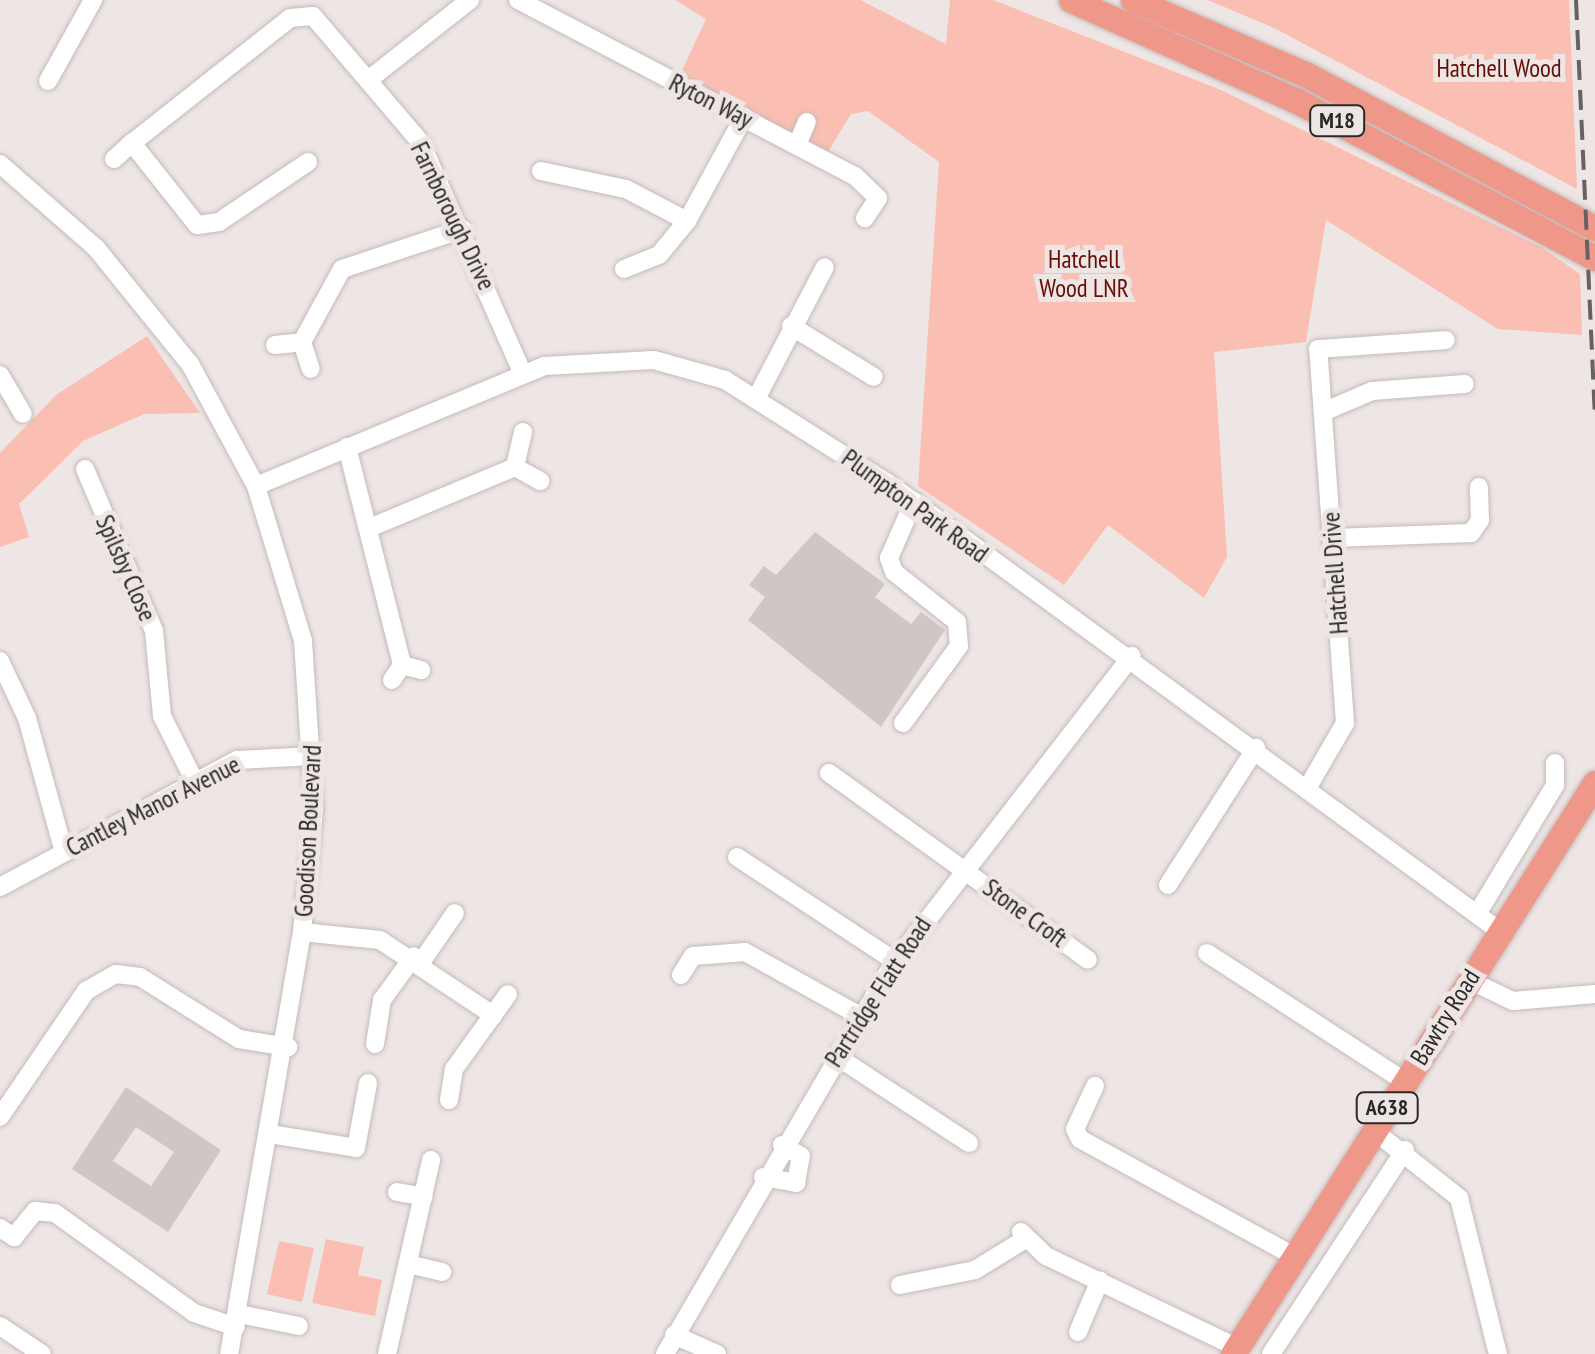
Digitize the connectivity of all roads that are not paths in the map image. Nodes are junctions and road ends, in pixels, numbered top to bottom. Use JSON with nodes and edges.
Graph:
{"nodes":[{"id":1,"x":94,"y":0,"type":"edge"},
{"id":2,"x":470,"y":0,"type":"edge"},
{"id":3,"x":1071,"y":0,"type":"edge"},
{"id":4,"x":1133,"y":0,"type":"edge"},
{"id":5,"x":522,"y":1,"type":"edge"},
{"id":6,"x":316,"y":8,"type":"edge"},
{"id":7,"x":372,"y":77,"type":"junction"},
{"id":8,"x":48,"y":81,"type":"dead end"},
{"id":9,"x":744,"y":117,"type":"junction"},
{"id":10,"x":808,"y":122,"type":"dead end"},
{"id":11,"x":132,"y":142,"type":"junction"},
{"id":12,"x":796,"y":146,"type":"junction"},
{"id":13,"x":114,"y":159,"type":"dead end"},
{"id":14,"x":308,"y":162,"type":"dead end"},
{"id":15,"x":0,"y":164,"type":"edge"},
{"id":16,"x":540,"y":170,"type":"dead end"},
{"id":17,"x":865,"y":218,"type":"dead end"},
{"id":18,"x":687,"y":221,"type":"junction"},
{"id":19,"x":1595,"y":228,"type":"edge"},
{"id":20,"x":463,"y":230,"type":"junction"},
{"id":21,"x":1595,"y":258,"type":"edge"},
{"id":22,"x":652,"y":260,"type":"junction"},
{"id":23,"x":825,"y":267,"type":"dead end"},
{"id":24,"x":624,"y":269,"type":"dead end"},
{"id":25,"x":661,"y":279,"type":"dead end"},
{"id":26,"x":791,"y":326,"type":"junction"},
{"id":27,"x":1446,"y":340,"type":"dead end"},
{"id":28,"x":302,"y":342,"type":"junction"},
{"id":29,"x":275,"y":344,"type":"dead end"},
{"id":30,"x":311,"y":369,"type":"dead end"},
{"id":31,"x":522,"y":372,"type":"junction"},
{"id":32,"x":0,"y":375,"type":"edge"},
{"id":33,"x":874,"y":377,"type":"dead end"},
{"id":34,"x":1465,"y":384,"type":"dead end"},
{"id":35,"x":758,"y":394,"type":"junction"},
{"id":36,"x":1323,"y":412,"type":"junction"},
{"id":37,"x":23,"y":414,"type":"dead end"},
{"id":38,"x":523,"y":432,"type":"dead end"},
{"id":39,"x":348,"y":447,"type":"junction"},
{"id":40,"x":515,"y":467,"type":"junction"},
{"id":41,"x":85,"y":469,"type":"dead end"},
{"id":42,"x":540,"y":481,"type":"dead end"},
{"id":43,"x":256,"y":486,"type":"junction"},
{"id":44,"x":1479,"y":487,"type":"dead end"},
{"id":45,"x":914,"y":501,"type":"junction"},
{"id":46,"x":374,"y":526,"type":"junction"},
{"id":47,"x":1332,"y":538,"type":"junction"},
{"id":48,"x":1132,"y":656,"type":"junction"},
{"id":49,"x":0,"y":662,"type":"edge"},
{"id":50,"x":405,"y":672,"type":"dead end"},
{"id":51,"x":902,"y":723,"type":"dead end"},
{"id":52,"x":1256,"y":748,"type":"junction"},
{"id":53,"x":314,"y":756,"type":"junction"},
{"id":54,"x":1555,"y":763,"type":"dead end"},
{"id":55,"x":829,"y":773,"type":"dead end"},
{"id":56,"x":194,"y":780,"type":"junction"},
{"id":57,"x":1595,"y":783,"type":"edge"},
{"id":58,"x":1308,"y":786,"type":"junction"},
{"id":59,"x":64,"y":852,"type":"junction"},
{"id":60,"x":737,"y":858,"type":"dead end"},
{"id":61,"x":962,"y":868,"type":"junction"},
{"id":62,"x":1168,"y":884,"type":"dead end"},
{"id":63,"x":0,"y":887,"type":"edge"},
{"id":64,"x":455,"y":913,"type":"dead end"},
{"id":65,"x":1477,"y":914,"type":"junction"},
{"id":66,"x":302,"y":932,"type":"junction"},
{"id":67,"x":1501,"y":932,"type":"junction"},
{"id":68,"x":1207,"y":953,"type":"dead end"},
{"id":69,"x":418,"y":959,"type":"junction"},
{"id":70,"x":896,"y":960,"type":"junction"},
{"id":71,"x":1088,"y":960,"type":"dead end"},
{"id":72,"x":680,"y":976,"type":"dead end"},
{"id":73,"x":1468,"y":979,"type":"junction"},
{"id":74,"x":508,"y":994,"type":"dead end"},
{"id":75,"x":1587,"y":994,"type":"edge"},
{"id":76,"x":493,"y":1015,"type":"junction"},
{"id":77,"x":860,"y":1016,"type":"junction"},
{"id":78,"x":375,"y":1044,"type":"dead end"},
{"id":79,"x":288,"y":1046,"type":"junction"},
{"id":80,"x":836,"y":1056,"type":"junction"},
{"id":81,"x":1404,"y":1082,"type":"junction"},
{"id":82,"x":368,"y":1084,"type":"dead end"},
{"id":83,"x":1096,"y":1086,"type":"dead end"},
{"id":84,"x":448,"y":1100,"type":"dead end"},
{"id":85,"x":0,"y":1116,"type":"edge"},
{"id":86,"x":1373,"y":1130,"type":"junction"},
{"id":87,"x":270,"y":1134,"type":"junction"},
{"id":88,"x":968,"y":1143,"type":"dead end"},
{"id":89,"x":782,"y":1145,"type":"junction"},
{"id":90,"x":356,"y":1148,"type":"junction"},
{"id":91,"x":1405,"y":1150,"type":"junction"},
{"id":92,"x":431,"y":1160,"type":"dead end"},
{"id":93,"x":352,"y":1168,"type":"dead end"},
{"id":94,"x":763,"y":1177,"type":"junction"},
{"id":95,"x":397,"y":1192,"type":"dead end"},
{"id":96,"x":424,"y":1197,"type":"junction"},
{"id":97,"x":0,"y":1228,"type":"edge"},
{"id":98,"x":1292,"y":1256,"type":"junction"},
{"id":99,"x":412,"y":1265,"type":"junction"},
{"id":100,"x":442,"y":1272,"type":"dead end"},
{"id":101,"x":1100,"y":1280,"type":"junction"},
{"id":102,"x":900,"y":1285,"type":"dead end"},
{"id":103,"x":237,"y":1321,"type":"junction"},
{"id":104,"x":2,"y":1326,"type":"edge"},
{"id":105,"x":299,"y":1326,"type":"dead end"},
{"id":106,"x":1078,"y":1332,"type":"dead end"},
{"id":107,"x":674,"y":1335,"type":"junction"},
{"id":108,"x":1234,"y":1351,"type":"edge"},
{"id":109,"x":42,"y":1354,"type":"edge"},
{"id":110,"x":229,"y":1354,"type":"edge"},
{"id":111,"x":388,"y":1354,"type":"edge"},
{"id":112,"x":665,"y":1354,"type":"edge"},
{"id":113,"x":716,"y":1354,"type":"edge"},
{"id":114,"x":1271,"y":1354,"type":"edge"},
{"id":115,"x":1498,"y":1354,"type":"edge"}],
"edges":[{"from":1,"to":8,"type":"street"},
{"from":2,"to":7,"type":"street"},
{"from":3,"to":21,"type":"highway","number":"M18"},
{"from":4,"to":19,"type":"highway","number":"M18"},
{"from":5,"to":9,"type":"street","name":"Ryton Way"},
{"from":6,"to":7,"type":"street","name":"Farnborough Drive"},
{"from":6,"to":11,"type":"street","name":"Farnborough Drive"},
{"from":7,"to":20,"type":"street","name":"Farnborough Drive"},
{"from":9,"to":12,"type":"street","name":"Ryton Way"},
{"from":9,"to":18,"type":"street"},
{"from":10,"to":12,"type":"street"},
{"from":11,"to":13,"type":"street","name":"Farnborough Drive"},
{"from":11,"to":14,"type":"street"},
{"from":12,"to":17,"type":"street","name":"Ryton Way"},
{"from":15,"to":43,"type":"street","name":"Goodison Boulevard"},
{"from":16,"to":18,"type":"street"},
{"from":18,"to":22,"type":"street"},
{"from":20,"to":28,"type":"street"},
{"from":20,"to":31,"type":"street","name":"Farnborough Drive"},
{"from":22,"to":24,"type":"street"},
{"from":22,"to":25,"type":"street"},
{"from":23,"to":26,"type":"street"},
{"from":26,"to":33,"type":"street"},
{"from":26,"to":35,"type":"street"},
{"from":27,"to":36,"type":"street","name":"Hatchell Drive"},
{"from":28,"to":29,"type":"street"},
{"from":28,"to":30,"type":"street"},
{"from":31,"to":35,"type":"street","name":"Plumpton Park Road"},
{"from":31,"to":39,"type":"street","name":"Plumpton Park Road"},
{"from":32,"to":37,"type":"street"},
{"from":34,"to":36,"type":"street"},
{"from":35,"to":45,"type":"street","name":"Plumpton Park Road"},
{"from":36,"to":47,"type":"street","name":"Hatchell Drive"},
{"from":38,"to":40,"type":"street"},
{"from":39,"to":43,"type":"street","name":"Plumpton Park Road"},
{"from":39,"to":46,"type":"street"},
{"from":40,"to":42,"type":"street"},
{"from":40,"to":46,"type":"street"},
{"from":41,"to":56,"type":"street","name":"Spilsby Close"},
{"from":43,"to":53,"type":"street","name":"Goodison Boulevard"},
{"from":44,"to":47,"type":"street"},
{"from":45,"to":48,"type":"street","name":"Plumpton Park Road"},
{"from":45,"to":51,"type":"street"},
{"from":46,"to":50,"type":"street"},
{"from":47,"to":58,"type":"street","name":"Hatchell Drive"},
{"from":48,"to":52,"type":"street","name":"Plumpton Park Road"},
{"from":48,"to":61,"type":"street","name":"Partridge Flatt Road"},
{"from":49,"to":59,"type":"street"},
{"from":52,"to":58,"type":"street","name":"Plumpton Park Road"},
{"from":52,"to":62,"type":"street"},
{"from":53,"to":56,"type":"street","name":"Cantley Manor Avenue"},
{"from":53,"to":66,"type":"street","name":"Goodison Boulevard"},
{"from":54,"to":65,"type":"street"},
{"from":55,"to":61,"type":"street","name":"Stone Croft"},
{"from":56,"to":59,"type":"street","name":"Cantley Manor Avenue"},
{"from":57,"to":67,"type":"highway","name":"Bawtry Road","number":"A638"},
{"from":58,"to":65,"type":"street","name":"Plumpton Park Road"},
{"from":59,"to":63,"type":"street","name":"Cantley Manor Avenue"},
{"from":60,"to":70,"type":"street"},
{"from":61,"to":70,"type":"street","name":"Partridge Flatt Road"},
{"from":61,"to":71,"type":"street","name":"Stone Croft"},
{"from":64,"to":69,"type":"street"},
{"from":65,"to":67,"type":"street","name":"Plumpton Park Road"},
{"from":66,"to":69,"type":"street"},
{"from":66,"to":79,"type":"street","name":"Goodison Boulevard"},
{"from":67,"to":73,"type":"highway","name":"Bawtry Road","number":"A638"},
{"from":68,"to":81,"type":"street"},
{"from":69,"to":76,"type":"street"},
{"from":69,"to":78,"type":"street"},
{"from":70,"to":77,"type":"street","name":"Partridge Flatt Road"},
{"from":72,"to":77,"type":"street"},
{"from":73,"to":75,"type":"street"},
{"from":73,"to":81,"type":"highway","name":"Bawtry Road","number":"A638"},
{"from":74,"to":76,"type":"street"},
{"from":76,"to":84,"type":"street"},
{"from":77,"to":80,"type":"street","name":"Partridge Flatt Road"},
{"from":79,"to":85,"type":"street"},
{"from":79,"to":87,"type":"street","name":"Goodison Boulevard"},
{"from":80,"to":88,"type":"street"},
{"from":80,"to":89,"type":"street","name":"Partridge Flatt Road"},
{"from":81,"to":86,"type":"highway","name":"Bawtry Road","number":"A638"},
{"from":82,"to":90,"type":"street"},
{"from":83,"to":98,"type":"street"},
{"from":86,"to":91,"type":"street"},
{"from":86,"to":98,"type":"highway","name":"Bawtry Road","number":"A638"},
{"from":87,"to":90,"type":"street"},
{"from":87,"to":103,"type":"street","name":"Goodison Boulevard"},
{"from":89,"to":94,"type":"street","name":"Partridge Flatt Road"},
{"from":89,"to":94,"type":"street"},
{"from":90,"to":93,"type":"street"},
{"from":91,"to":114,"type":"street"},
{"from":91,"to":115,"type":"street"},
{"from":92,"to":96,"type":"street"},
{"from":94,"to":107,"type":"street","name":"Partridge Flatt Road"},
{"from":95,"to":96,"type":"street"},
{"from":96,"to":99,"type":"street"},
{"from":97,"to":103,"type":"street"},
{"from":98,"to":108,"type":"highway","name":"Bawtry Road","number":"A638"},
{"from":99,"to":100,"type":"street"},
{"from":99,"to":111,"type":"street"},
{"from":101,"to":102,"type":"street"},
{"from":101,"to":106,"type":"street"},
{"from":101,"to":108,"type":"street"},
{"from":103,"to":105,"type":"street"},
{"from":103,"to":110,"type":"street","name":"Goodison Boulevard"},
{"from":104,"to":109,"type":"street"},
{"from":107,"to":112,"type":"street","name":"Partridge Flatt Road"},
{"from":107,"to":113,"type":"street"}]}
